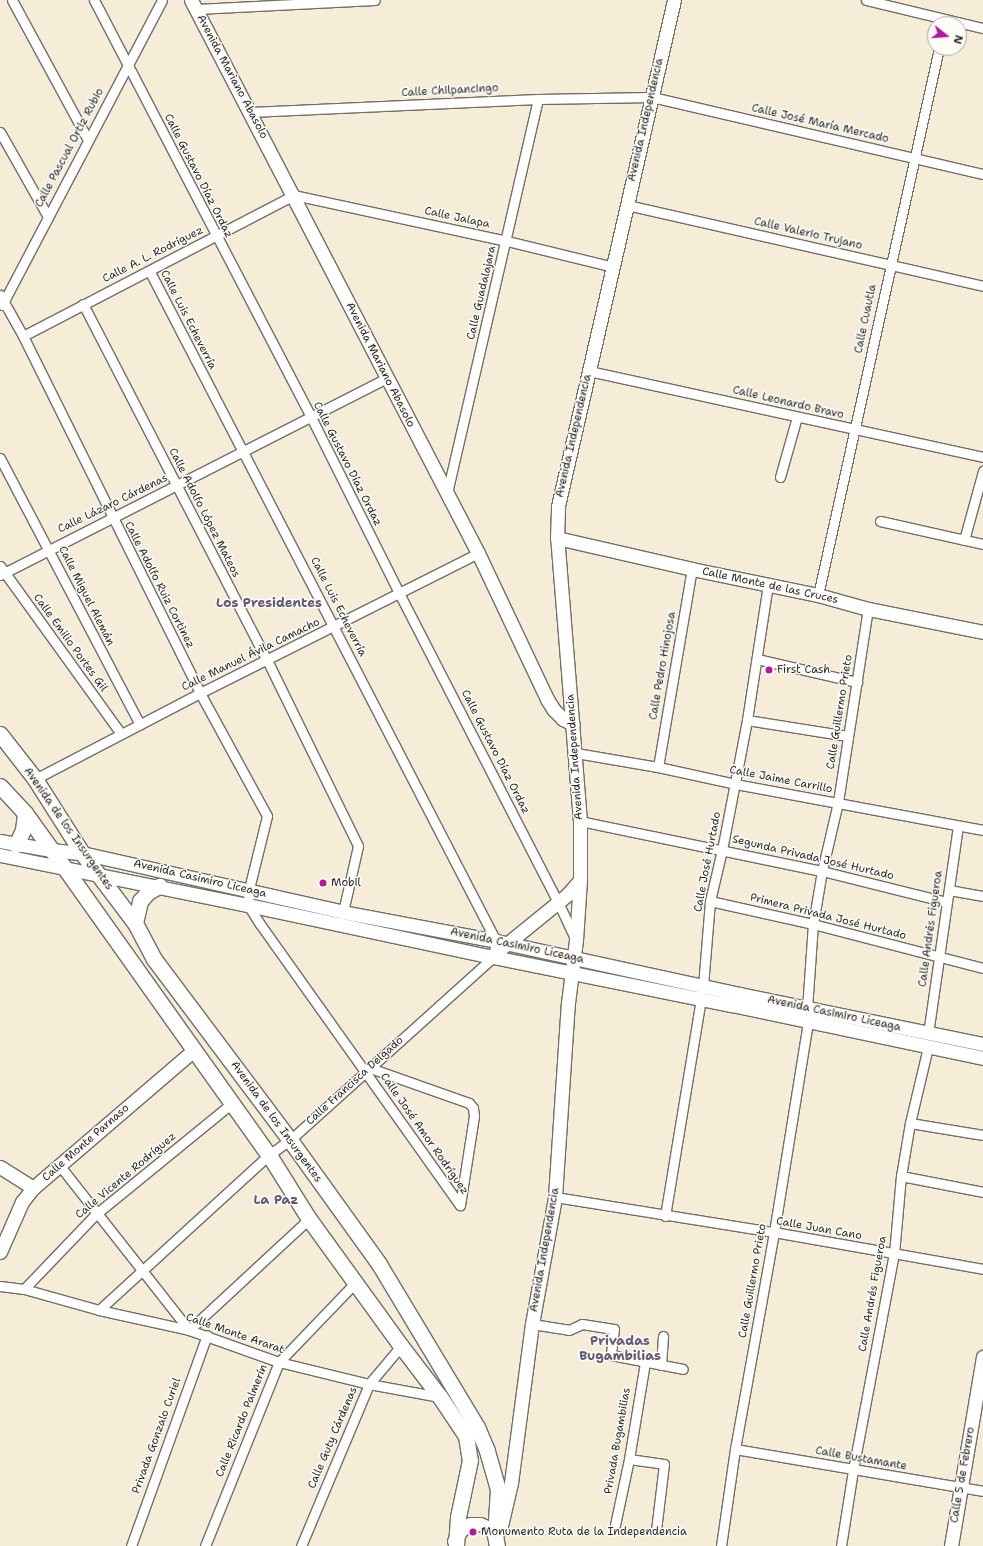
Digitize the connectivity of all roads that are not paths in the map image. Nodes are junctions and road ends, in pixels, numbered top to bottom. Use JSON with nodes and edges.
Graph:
{"nodes":[{"id":1,"x":12,"y":0,"type":"edge"},
{"id":2,"x":94,"y":0,"type":"edge"},
{"id":3,"x":162,"y":0,"type":"edge"},
{"id":4,"x":375,"y":0,"type":"edge"},
{"id":5,"x":674,"y":0,"type":"edge"},
{"id":6,"x":866,"y":0,"type":"edge"},
{"id":7,"x":194,"y":4,"type":"edge"},
{"id":8,"x":927,"y":17,"type":"edge"},
{"id":9,"x":967,"y":25,"type":"edge"},
{"id":10,"x":983,"y":28,"type":"edge"},
{"id":11,"x":937,"y":56,"type":"edge"},
{"id":12,"x":128,"y":64,"type":"junction"},
{"id":13,"x":652,"y":97,"type":"junction"},
{"id":14,"x":538,"y":99,"type":"junction"},
{"id":15,"x":250,"y":112,"type":"junction"},
{"id":16,"x":0,"y":132,"type":"edge"},
{"id":17,"x":88,"y":140,"type":"junction"},
{"id":18,"x":914,"y":158,"type":"junction"},
{"id":19,"x":983,"y":174,"type":"edge"},
{"id":20,"x":294,"y":196,"type":"junction"},
{"id":21,"x":627,"y":205,"type":"junction"},
{"id":22,"x":48,"y":217,"type":"junction"},
{"id":23,"x":216,"y":236,"type":"junction"},
{"id":24,"x":507,"y":241,"type":"junction"},
{"id":25,"x":890,"y":265,"type":"junction"},
{"id":26,"x":614,"y":268,"type":"junction"},
{"id":27,"x":149,"y":270,"type":"junction"},
{"id":28,"x":983,"y":286,"type":"edge"},
{"id":29,"x":1,"y":302,"type":"edge"},
{"id":30,"x":83,"y":304,"type":"junction"},
{"id":31,"x":23,"y":336,"type":"junction"},
{"id":32,"x":589,"y":371,"type":"junction"},
{"id":33,"x":386,"y":378,"type":"junction"},
{"id":34,"x":311,"y":417,"type":"junction"},
{"id":35,"x":797,"y":417,"type":"junction"},
{"id":36,"x":855,"y":430,"type":"junction"},
{"id":37,"x":243,"y":452,"type":"junction"},
{"id":38,"x":0,"y":458,"type":"edge"},
{"id":39,"x":983,"y":458,"type":"edge"},
{"id":40,"x":983,"y":471,"type":"edge"},
{"id":41,"x":780,"y":477,"type":"dead end"},
{"id":42,"x":177,"y":486,"type":"junction"},
{"id":43,"x":447,"y":493,"type":"junction"},
{"id":44,"x":112,"y":518,"type":"junction"},
{"id":45,"x":880,"y":521,"type":"dead end"},
{"id":46,"x":557,"y":538,"type":"junction"},
{"id":47,"x":964,"y":540,"type":"junction"},
{"id":48,"x":983,"y":544,"type":"edge"},
{"id":49,"x":48,"y":549,"type":"junction"},
{"id":50,"x":478,"y":553,"type":"junction"},
{"id":51,"x":692,"y":569,"type":"junction"},
{"id":52,"x":1,"y":571,"type":"edge"},
{"id":53,"x":768,"y":585,"type":"junction"},
{"id":54,"x":399,"y":593,"type":"junction"},
{"id":55,"x":818,"y":595,"type":"junction"},
{"id":56,"x":868,"y":609,"type":"junction"},
{"id":57,"x":335,"y":627,"type":"junction"},
{"id":58,"x":983,"y":632,"type":"edge"},
{"id":59,"x":757,"y":659,"type":"junction"},
{"id":60,"x":267,"y":660,"type":"junction"},
{"id":61,"x":857,"y":682,"type":"junction"},
{"id":62,"x":200,"y":693,"type":"junction"},
{"id":63,"x":747,"y":720,"type":"junction"},
{"id":64,"x":573,"y":724,"type":"junction"},
{"id":65,"x":140,"y":725,"type":"junction"},
{"id":66,"x":0,"y":734,"type":"edge"},
{"id":67,"x":121,"y":734,"type":"junction"},
{"id":68,"x":848,"y":736,"type":"junction"},
{"id":69,"x":576,"y":752,"type":"junction"},
{"id":70,"x":658,"y":767,"type":"junction"},
{"id":71,"x":35,"y":779,"type":"junction"},
{"id":72,"x":735,"y":784,"type":"junction"},
{"id":73,"x":0,"y":786,"type":"edge"},
{"id":74,"x":838,"y":802,"type":"junction"},
{"id":75,"x":25,"y":813,"type":"junction"},
{"id":76,"x":580,"y":821,"type":"junction"},
{"id":77,"x":958,"y":827,"type":"junction"},
{"id":78,"x":983,"y":829,"type":"edge"},
{"id":79,"x":0,"y":841,"type":"edge"},
{"id":80,"x":16,"y":845,"type":"junction"},
{"id":81,"x":51,"y":850,"type":"junction"},
{"id":82,"x":722,"y":850,"type":"junction"},
{"id":83,"x":82,"y":853,"type":"junction"},
{"id":84,"x":0,"y":855,"type":"edge"},
{"id":85,"x":64,"y":866,"type":"junction"},
{"id":86,"x":822,"y":871,"type":"junction"},
{"id":87,"x":98,"y":874,"type":"junction"},
{"id":88,"x":580,"y":880,"type":"junction"},
{"id":89,"x":159,"y":886,"type":"junction"},
{"id":90,"x":249,"y":889,"type":"junction"},
{"id":91,"x":949,"y":890,"type":"junction"},
{"id":92,"x":983,"y":896,"type":"edge"},
{"id":93,"x":710,"y":901,"type":"junction"},
{"id":94,"x":558,"y":902,"type":"junction"},
{"id":95,"x":946,"y":902,"type":"junction"},
{"id":96,"x":248,"y":904,"type":"junction"},
{"id":97,"x":343,"y":912,"type":"junction"},
{"id":98,"x":135,"y":923,"type":"junction"},
{"id":99,"x":814,"y":924,"type":"junction"},
{"id":100,"x":576,"y":940,"type":"junction"},
{"id":101,"x":501,"y":942,"type":"junction"},
{"id":102,"x":493,"y":957,"type":"junction"},
{"id":103,"x":574,"y":958,"type":"junction"},
{"id":104,"x":939,"y":958,"type":"junction"},
{"id":105,"x":983,"y":968,"type":"edge"},
{"id":106,"x":572,"y":973,"type":"junction"},
{"id":107,"x":703,"y":986,"type":"junction"},
{"id":108,"x":700,"y":1000,"type":"junction"},
{"id":109,"x":808,"y":1015,"type":"junction"},
{"id":110,"x":928,"y":1034,"type":"junction"},
{"id":111,"x":983,"y":1044,"type":"edge"},
{"id":112,"x":928,"y":1047,"type":"junction"},
{"id":113,"x":194,"y":1051,"type":"junction"},
{"id":114,"x":983,"y":1058,"type":"edge"},
{"id":115,"x":367,"y":1070,"type":"junction"},
{"id":116,"x":232,"y":1103,"type":"junction"},
{"id":117,"x":910,"y":1124,"type":"junction"},
{"id":118,"x":983,"y":1135,"type":"edge"},
{"id":119,"x":290,"y":1140,"type":"junction"},
{"id":120,"x":269,"y":1155,"type":"junction"},
{"id":121,"x":60,"y":1166,"type":"junction"},
{"id":122,"x":0,"y":1167,"type":"edge"},
{"id":123,"x":901,"y":1176,"type":"junction"},
{"id":124,"x":33,"y":1188,"type":"junction"},
{"id":125,"x":983,"y":1192,"type":"edge"},
{"id":126,"x":555,"y":1197,"type":"junction"},
{"id":127,"x":96,"y":1214,"type":"junction"},
{"id":128,"x":665,"y":1216,"type":"junction"},
{"id":129,"x":308,"y":1219,"type":"junction"},
{"id":130,"x":774,"y":1232,"type":"junction"},
{"id":131,"x":0,"y":1252,"type":"edge"},
{"id":132,"x":894,"y":1254,"type":"junction"},
{"id":133,"x":983,"y":1269,"type":"edge"},
{"id":134,"x":142,"y":1270,"type":"junction"},
{"id":135,"x":355,"y":1283,"type":"junction"},
{"id":136,"x":0,"y":1286,"type":"edge"},
{"id":137,"x":24,"y":1289,"type":"junction"},
{"id":138,"x":99,"y":1310,"type":"junction"},
{"id":139,"x":532,"y":1324,"type":"junction"},
{"id":140,"x":189,"y":1330,"type":"junction"},
{"id":141,"x":207,"y":1335,"type":"junction"},
{"id":142,"x":663,"y":1336,"type":"dead end"},
{"id":143,"x":400,"y":1346,"type":"junction"},
{"id":144,"x":983,"y":1357,"type":"edge"},
{"id":145,"x":279,"y":1362,"type":"junction"},
{"id":146,"x":645,"y":1362,"type":"junction"},
{"id":147,"x":661,"y":1365,"type":"junction"},
{"id":148,"x":683,"y":1369,"type":"dead end"},
{"id":149,"x":369,"y":1384,"type":"junction"},
{"id":150,"x":440,"y":1397,"type":"junction"},
{"id":151,"x":735,"y":1449,"type":"junction"},
{"id":152,"x":629,"y":1459,"type":"junction"},
{"id":153,"x":853,"y":1470,"type":"junction"},
{"id":154,"x":960,"y":1488,"type":"junction"},
{"id":155,"x":983,"y":1491,"type":"edge"},
{"id":156,"x":615,"y":1525,"type":"dead end"},
{"id":157,"x":656,"y":1530,"type":"dead end"},
{"id":158,"x":455,"y":1543,"type":"edge"},
{"id":159,"x":496,"y":1543,"type":"edge"},
{"id":160,"x":131,"y":1546,"type":"edge"},
{"id":161,"x":205,"y":1546,"type":"edge"},
{"id":162,"x":301,"y":1546,"type":"edge"},
{"id":163,"x":721,"y":1546,"type":"edge"},
{"id":164,"x":841,"y":1546,"type":"edge"},
{"id":165,"x":951,"y":1546,"type":"edge"}],
"edges":[{"from":1,"to":17,"type":"street"},
{"from":2,"to":12,"type":"street","name":"Calle Gustavo Díaz Ordaz"},
{"from":3,"to":12,"type":"street","name":"Calle Pascual Ortiz Rubio"},
{"from":4,"to":7,"type":"street"},
{"from":5,"to":13,"type":"street","name":"Avenida Independencia"},
{"from":6,"to":8,"type":"street"},
{"from":7,"to":15,"type":"street","name":"Avenida Mariano Abasolo"},
{"from":9,"to":10,"type":"street"},
{"from":11,"to":18,"type":"street","name":"Calle Cuautla"},
{"from":12,"to":17,"type":"street","name":"Calle Pascual Ortiz Rubio"},
{"from":12,"to":23,"type":"street","name":"Calle Gustavo Díaz Ordaz"},
{"from":13,"to":14,"type":"street","name":"Calle Chilpancingo"},
{"from":13,"to":18,"type":"street","name":"Calle José María Mercado"},
{"from":13,"to":21,"type":"street","name":"Avenida Independencia"},
{"from":14,"to":15,"type":"street","name":"Calle Chilpancingo"},
{"from":14,"to":24,"type":"street","name":"Calle Guadalajara"},
{"from":15,"to":20,"type":"street","name":"Avenida Mariano Abasolo"},
{"from":16,"to":22,"type":"street"},
{"from":17,"to":22,"type":"street","name":"Calle Pascual Ortiz Rubio"},
{"from":18,"to":19,"type":"street","name":"Calle José María Mercado"},
{"from":18,"to":25,"type":"street","name":"Calle Cuautla"},
{"from":20,"to":23,"type":"street","name":"Calle A. L. Rodríguez"},
{"from":20,"to":24,"type":"street","name":"Calle Jalapa"},
{"from":20,"to":33,"type":"street","name":"Avenida Mariano Abasolo"},
{"from":21,"to":25,"type":"street","name":"Calle Valerio Trujano"},
{"from":21,"to":26,"type":"street","name":"Avenida Independencia"},
{"from":22,"to":29,"type":"street","name":"Calle Pascual Ortiz Rubio"},
{"from":23,"to":27,"type":"street","name":"Calle A. L. Rodríguez"},
{"from":23,"to":34,"type":"street","name":"Calle Gustavo Díaz Ordaz"},
{"from":24,"to":26,"type":"street","name":"Calle Jalapa"},
{"from":24,"to":43,"type":"street","name":"Calle Guadalajara"},
{"from":25,"to":28,"type":"street","name":"Calle Valerio Trujano"},
{"from":25,"to":36,"type":"street","name":"Calle Cuautla"},
{"from":26,"to":32,"type":"street","name":"Avenida Independencia"},
{"from":27,"to":30,"type":"street","name":"Calle A. L. Rodríguez"},
{"from":27,"to":37,"type":"street","name":"Calle Luis Echeverría"},
{"from":29,"to":31,"type":"street","name":"Calle Adolfo Ruiz Cortinez"},
{"from":30,"to":31,"type":"street","name":"Calle A. L. Rodríguez"},
{"from":30,"to":42,"type":"street","name":"Calle Adolfo López Mateos"},
{"from":31,"to":44,"type":"street","name":"Calle Adolfo Ruiz Cortinez"},
{"from":32,"to":35,"type":"street","name":"Calle Leonardo Bravo"},
{"from":32,"to":46,"type":"street","name":"Avenida Independencia"},
{"from":33,"to":34,"type":"street","name":"Calle Lázaro Cárdenas"},
{"from":33,"to":43,"type":"street","name":"Avenida Mariano Abasolo"},
{"from":34,"to":37,"type":"street","name":"Calle Lázaro Cárdenas"},
{"from":34,"to":54,"type":"street","name":"Calle Gustavo Díaz Ordaz"},
{"from":35,"to":36,"type":"street","name":"Calle Leonardo Bravo"},
{"from":35,"to":41,"type":"street"},
{"from":36,"to":39,"type":"street","name":"Calle Leonardo Bravo"},
{"from":36,"to":55,"type":"street","name":"Calle Cuautla"},
{"from":37,"to":42,"type":"street","name":"Calle Lázaro Cárdenas"},
{"from":37,"to":57,"type":"street","name":"Calle Luis Echeverría"},
{"from":38,"to":49,"type":"street","name":"Calle Miguel Alemán"},
{"from":40,"to":47,"type":"street"},
{"from":42,"to":44,"type":"street","name":"Calle Lázaro Cárdenas"},
{"from":42,"to":60,"type":"street","name":"Calle Adolfo López Mateos"},
{"from":43,"to":50,"type":"street","name":"Avenida Mariano Abasolo"},
{"from":44,"to":49,"type":"street","name":"Calle Lázaro Cárdenas"},
{"from":44,"to":62,"type":"street","name":"Calle Adolfo Ruiz Cortinez"},
{"from":45,"to":47,"type":"street"},
{"from":46,"to":51,"type":"street","name":"Calle Monte de las Cruces"},
{"from":46,"to":64,"type":"street","name":"Avenida Independencia"},
{"from":47,"to":48,"type":"street"},
{"from":49,"to":52,"type":"street","name":"Calle Lázaro Cárdenas"},
{"from":49,"to":65,"type":"street","name":"Calle Miguel Alemán"},
{"from":50,"to":54,"type":"street","name":"Calle Manuel Ávila Camacho"},
{"from":50,"to":64,"type":"street","name":"Avenida Mariano Abasolo"},
{"from":51,"to":53,"type":"street","name":"Calle Monte de las Cruces"},
{"from":51,"to":70,"type":"street","name":"Calle Pedro Hinojosa"},
{"from":52,"to":67,"type":"street","name":"Calle Emilio Portes Gil"},
{"from":53,"to":55,"type":"street","name":"Calle Monte de las Cruces"},
{"from":53,"to":59,"type":"street","name":"Calle José Hurtado"},
{"from":54,"to":57,"type":"street","name":"Calle Manuel Ávila Camacho"},
{"from":54,"to":94,"type":"street","name":"Calle Gustavo Díaz Ordaz"},
{"from":55,"to":56,"type":"street","name":"Calle Monte de las Cruces"},
{"from":56,"to":58,"type":"street","name":"Calle Monte de las Cruces"},
{"from":56,"to":61,"type":"street","name":"Calle Guillermo Prieto"},
{"from":57,"to":60,"type":"street","name":"Calle Manuel Ávila Camacho"},
{"from":57,"to":101,"type":"street","name":"Calle Luis Echeverría"},
{"from":59,"to":61,"type":"street"},
{"from":59,"to":63,"type":"street","name":"Calle José Hurtado"},
{"from":60,"to":62,"type":"street","name":"Calle Manuel Ávila Camacho"},
{"from":60,"to":97,"type":"street","name":"Calle Adolfo López Mateos"},
{"from":61,"to":68,"type":"street","name":"Calle Guillermo Prieto"},
{"from":62,"to":65,"type":"street","name":"Calle Manuel Ávila Camacho"},
{"from":62,"to":90,"type":"street","name":"Calle Adolfo Ruiz Cortinez"},
{"from":63,"to":68,"type":"street"},
{"from":63,"to":72,"type":"street","name":"Calle José Hurtado"},
{"from":64,"to":69,"type":"street","name":"Avenida Independencia"},
{"from":65,"to":67,"type":"street","name":"Calle Manuel Ávila Camacho"},
{"from":66,"to":71,"type":"main road","name":"Avenida de los Insurgentes"},
{"from":67,"to":71,"type":"street","name":"Calle Manuel Ávila Camacho"},
{"from":68,"to":74,"type":"street","name":"Calle Guillermo Prieto"},
{"from":69,"to":70,"type":"street","name":"Calle Jaime Carrillo"},
{"from":69,"to":76,"type":"street","name":"Avenida Independencia"},
{"from":70,"to":72,"type":"street","name":"Calle Jaime Carrillo"},
{"from":71,"to":83,"type":"main road","name":"Avenida de los Insurgentes"},
{"from":72,"to":74,"type":"street","name":"Calle Jaime Carrillo"},
{"from":72,"to":82,"type":"street","name":"Calle José Hurtado"},
{"from":73,"to":75,"type":"main road"},
{"from":74,"to":77,"type":"street","name":"Calle Jaime Carrillo"},
{"from":74,"to":86,"type":"street","name":"Calle Guillermo Prieto"},
{"from":75,"to":80,"type":"main road"},
{"from":75,"to":81,"type":"main road"},
{"from":76,"to":82,"type":"street","name":"Segunda Privada José Hurtado"},
{"from":76,"to":88,"type":"street","name":"Avenida Independencia"},
{"from":77,"to":78,"type":"street","name":"Calle Jaime Carrillo"},
{"from":77,"to":91,"type":"street","name":"Calle Andrés Figueroa"},
{"from":79,"to":80,"type":"street","name":"Avenida Casimiro Liceaga"},
{"from":80,"to":81,"type":"street","name":"Avenida Casimiro Liceaga"},
{"from":81,"to":83,"type":"street","name":"Avenida Casimiro Liceaga"},
{"from":81,"to":85,"type":"main road"},
{"from":82,"to":86,"type":"street","name":"Segunda Privada José Hurtado"},
{"from":82,"to":93,"type":"street","name":"Calle José Hurtado"},
{"from":83,"to":87,"type":"main road","name":"Avenida de los Insurgentes"},
{"from":83,"to":90,"type":"street","name":"Avenida Casimiro Liceaga"},
{"from":84,"to":85,"type":"street","name":"Avenida Casimiro Liceaga"},
{"from":85,"to":87,"type":"street","name":"Avenida Casimiro Liceaga"},
{"from":85,"to":113,"type":"main road"},
{"from":86,"to":95,"type":"street","name":"Segunda Privada José Hurtado"},
{"from":86,"to":99,"type":"street","name":"Calle Guillermo Prieto"},
{"from":87,"to":89,"type":"street","name":"Avenida Casimiro Liceaga"},
{"from":87,"to":98,"type":"main road","name":"Avenida de los Insurgentes"},
{"from":88,"to":94,"type":"street"},
{"from":88,"to":100,"type":"street","name":"Avenida Independencia"},
{"from":89,"to":96,"type":"street","name":"Avenida Casimiro Liceaga"},
{"from":89,"to":98,"type":"main road"},
{"from":90,"to":96,"type":"street","name":"Calle Adolfo Ruiz Cortinez"},
{"from":90,"to":97,"type":"street","name":"Avenida Casimiro Liceaga"},
{"from":91,"to":92,"type":"street"},
{"from":91,"to":95,"type":"street","name":"Calle Andrés Figueroa"},
{"from":93,"to":99,"type":"street","name":"Primera Privada José Hurtado"},
{"from":93,"to":107,"type":"street","name":"Calle José Hurtado"},
{"from":94,"to":100,"type":"street","name":"Calle Gustavo Díaz Ordaz"},
{"from":94,"to":101,"type":"street","name":"Calle Francisca Delgado"},
{"from":95,"to":104,"type":"street","name":"Calle Andrés Figueroa"},
{"from":96,"to":102,"type":"street","name":"Avenida Casimiro Liceaga"},
{"from":96,"to":115,"type":"street","name":"Calle José Amor Rodríguez"},
{"from":97,"to":101,"type":"street","name":"Avenida Casimiro Liceaga"},
{"from":98,"to":119,"type":"main road","name":"Avenida de los Insurgentes"},
{"from":99,"to":104,"type":"street","name":"Primera Privada José Hurtado"},
{"from":99,"to":109,"type":"street","name":"Calle Guillermo Prieto"},
{"from":100,"to":103,"type":"street","name":"Avenida Independencia"},
{"from":101,"to":102,"type":"street","name":"Calle Francisca Delgado"},
{"from":101,"to":103,"type":"street","name":"Avenida Casimiro Liceaga"},
{"from":102,"to":106,"type":"street","name":"Avenida Casimiro Liceaga"},
{"from":102,"to":115,"type":"street","name":"Calle Francisca Delgado"},
{"from":103,"to":106,"type":"street","name":"Avenida Independencia"},
{"from":103,"to":107,"type":"street","name":"Avenida Casimiro Liceaga"},
{"from":104,"to":105,"type":"street","name":"Primera Privada José Hurtado"},
{"from":104,"to":110,"type":"street","name":"Calle Andrés Figueroa"},
{"from":106,"to":108,"type":"street","name":"Avenida Casimiro Liceaga"},
{"from":106,"to":126,"type":"street","name":"Avenida Independencia"},
{"from":107,"to":108,"type":"street","name":"Calle José Hurtado"},
{"from":107,"to":109,"type":"street","name":"Avenida Casimiro Liceaga"},
{"from":108,"to":109,"type":"street","name":"Avenida Casimiro Liceaga"},
{"from":108,"to":128,"type":"street","name":"Calle José Hurtado"},
{"from":109,"to":110,"type":"street","name":"Avenida Casimiro Liceaga"},
{"from":109,"to":112,"type":"street","name":"Avenida Casimiro Liceaga"},
{"from":109,"to":130,"type":"street","name":"Calle Guillermo Prieto"},
{"from":110,"to":111,"type":"street","name":"Avenida Casimiro Liceaga"},
{"from":112,"to":114,"type":"street","name":"Avenida Casimiro Liceaga"},
{"from":112,"to":117,"type":"street","name":"Calle Andrés Figueroa"},
{"from":113,"to":116,"type":"main road"},
{"from":113,"to":121,"type":"street","name":"Calle Monte Parnaso"},
{"from":115,"to":115,"type":"street","name":"Calle José Amor Rodríguez"},
{"from":115,"to":119,"type":"street","name":"Calle Francisca Delgado"},
{"from":116,"to":120,"type":"main road"},
{"from":116,"to":127,"type":"street","name":"Calle Vicente Rodríguez"},
{"from":117,"to":118,"type":"street"},
{"from":117,"to":123,"type":"street","name":"Calle Andrés Figueroa"},
{"from":119,"to":120,"type":"street","name":"Calle Francisca Delgado"},
{"from":119,"to":159,"type":"main road","name":"Avenida de los Insurgentes"},
{"from":120,"to":129,"type":"main road"},
{"from":120,"to":134,"type":"street","name":"Calle Francisca Delgado"},
{"from":121,"to":124,"type":"street","name":"Calle Monte Parnaso"},
{"from":121,"to":127,"type":"street"},
{"from":122,"to":124,"type":"street"},
{"from":123,"to":125,"type":"street"},
{"from":123,"to":132,"type":"street","name":"Calle Andrés Figueroa"},
{"from":124,"to":131,"type":"street","name":"Calle Monte Parnaso"},
{"from":126,"to":128,"type":"street","name":"Calle Juan Cano"},
{"from":126,"to":139,"type":"street","name":"Avenida Independencia"},
{"from":127,"to":134,"type":"street"},
{"from":127,"to":137,"type":"street","name":"Calle Vicente Rodríguez"},
{"from":128,"to":130,"type":"street","name":"Calle Juan Cano"},
{"from":129,"to":135,"type":"main road"},
{"from":129,"to":140,"type":"street"},
{"from":130,"to":132,"type":"street","name":"Calle Juan Cano"},
{"from":130,"to":151,"type":"street","name":"Calle Guillermo Prieto"},
{"from":132,"to":133,"type":"street","name":"Calle Juan Cano"},
{"from":132,"to":153,"type":"street","name":"Calle Andrés Figueroa"},
{"from":134,"to":138,"type":"street","name":"Calle Francisca Delgado"},
{"from":134,"to":140,"type":"street"},
{"from":135,"to":143,"type":"main road"},
{"from":135,"to":145,"type":"street","name":"Calle Ricardo Palmerín"},
{"from":136,"to":137,"type":"street","name":"Calle Monte Ararat"},
{"from":137,"to":138,"type":"street","name":"Calle Monte Ararat"},
{"from":138,"to":140,"type":"street","name":"Calle Monte Ararat"},
{"from":139,"to":146,"type":"street"},
{"from":139,"to":159,"type":"street","name":"Avenida Independencia"},
{"from":140,"to":141,"type":"street","name":"Calle Monte Ararat"},
{"from":141,"to":145,"type":"street","name":"Calle Monte Ararat"},
{"from":141,"to":160,"type":"street","name":"Privada Gonzalo Curiel"},
{"from":142,"to":147,"type":"street"},
{"from":143,"to":149,"type":"street","name":"Calle Guty Cárdenas"},
{"from":143,"to":150,"type":"main road"},
{"from":144,"to":154,"type":"street","name":"Calle 5 de Febrero"},
{"from":145,"to":149,"type":"street","name":"Calle Monte Ararat"},
{"from":145,"to":161,"type":"street","name":"Calle Ricardo Palmerín"},
{"from":146,"to":147,"type":"street"},
{"from":146,"to":152,"type":"street","name":"Privada Bugambilias"},
{"from":147,"to":148,"type":"street"},
{"from":149,"to":150,"type":"street","name":"Calle Monte Ararat"},
{"from":149,"to":162,"type":"street","name":"Calle Guty Cárdenas"},
{"from":150,"to":158,"type":"main road"},
{"from":151,"to":153,"type":"street","name":"Calle Bustamante"},
{"from":151,"to":163,"type":"street","name":"Calle Guillermo Prieto"},
{"from":152,"to":156,"type":"street","name":"Privada Bugambilias"},
{"from":152,"to":157,"type":"street"},
{"from":153,"to":154,"type":"street","name":"Calle Bustamante"},
{"from":153,"to":164,"type":"street","name":"Calle Andrés Figueroa"},
{"from":154,"to":155,"type":"street","name":"Calle Bustamante"},
{"from":154,"to":165,"type":"street","name":"Calle 5 de Febrero"},
{"from":158,"to":159,"type":"street"}]}
